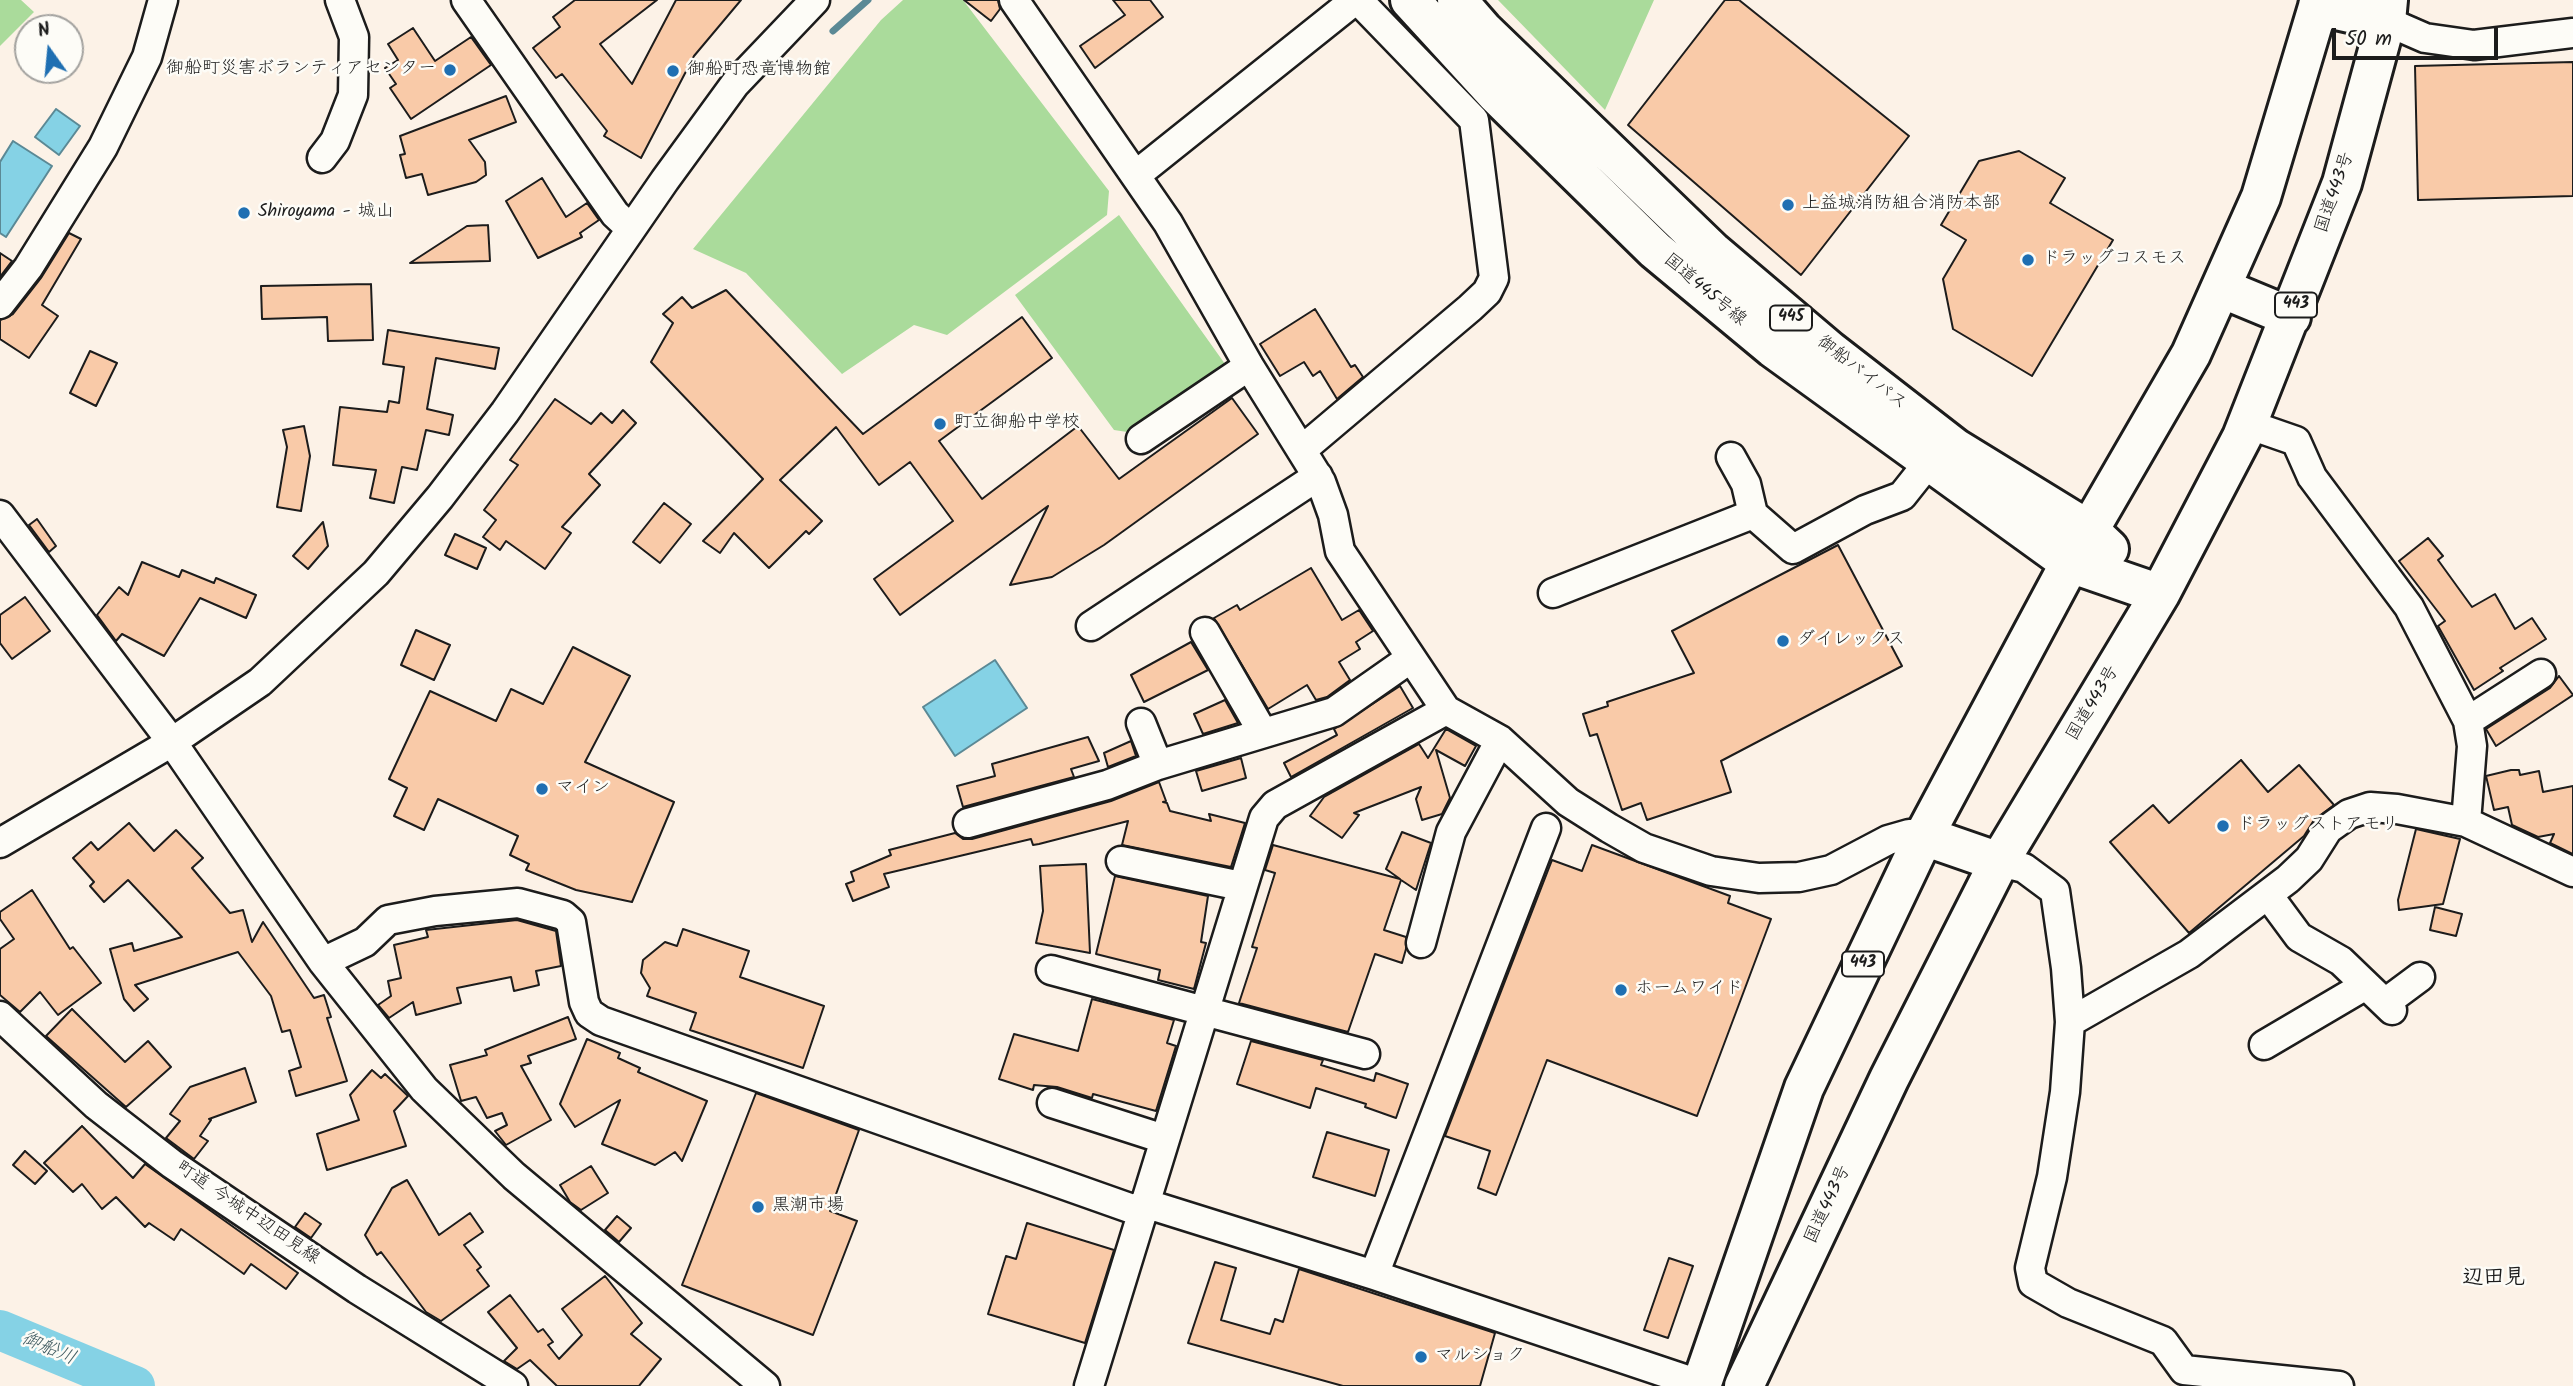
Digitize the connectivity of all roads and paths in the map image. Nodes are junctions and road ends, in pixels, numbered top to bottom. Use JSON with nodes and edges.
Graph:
{"nodes":[{"id":1,"x":163,"y":0,"type":"edge"},
{"id":2,"x":340,"y":0,"type":"edge"},
{"id":3,"x":466,"y":0,"type":"edge"},
{"id":4,"x":815,"y":0,"type":"edge"},
{"id":5,"x":1014,"y":0,"type":"edge"},
{"id":6,"x":1356,"y":0,"type":"edge"},
{"id":7,"x":1410,"y":0,"type":"edge"},
{"id":8,"x":1457,"y":0,"type":"edge"},
{"id":9,"x":2319,"y":3,"type":"edge"},
{"id":10,"x":2387,"y":10,"type":"edge"},
{"id":11,"x":2573,"y":33,"type":"edge"},
{"id":12,"x":1485,"y":107,"type":"junction"},
{"id":13,"x":322,"y":158,"type":"dead end"},
{"id":14,"x":1136,"y":175,"type":"junction"},
{"id":15,"x":631,"y":229,"type":"junction"},
{"id":16,"x":2221,"y":288,"type":"junction"},
{"id":17,"x":0,"y":304,"type":"edge"},
{"id":18,"x":2291,"y":317,"type":"junction"},
{"id":19,"x":1249,"y":366,"type":"junction"},
{"id":20,"x":2247,"y":424,"type":"junction"},
{"id":21,"x":1141,"y":439,"type":"dead end"},
{"id":22,"x":1303,"y":449,"type":"junction"},
{"id":23,"x":1731,"y":457,"type":"dead end"},
{"id":24,"x":1929,"y":462,"type":"junction"},
{"id":25,"x":1318,"y":476,"type":"junction"},
{"id":26,"x":1753,"y":514,"type":"junction"},
{"id":27,"x":0,"y":515,"type":"edge"},
{"id":28,"x":2080,"y":547,"type":"junction"},
{"id":29,"x":1553,"y":593,"type":"dead end"},
{"id":30,"x":2160,"y":594,"type":"junction"},
{"id":31,"x":1091,"y":626,"type":"dead end"},
{"id":32,"x":1205,"y":632,"type":"dead end"},
{"id":33,"x":1411,"y":658,"type":"junction"},
{"id":34,"x":2541,"y":674,"type":"dead end"},
{"id":35,"x":1446,"y":710,"type":"junction"},
{"id":36,"x":2468,"y":722,"type":"junction"},
{"id":37,"x":1141,"y":723,"type":"dead end"},
{"id":38,"x":1263,"y":733,"type":"junction"},
{"id":39,"x":1500,"y":740,"type":"junction"},
{"id":40,"x":172,"y":742,"type":"junction"},
{"id":41,"x":1158,"y":765,"type":"junction"},
{"id":42,"x":2466,"y":822,"type":"junction"},
{"id":43,"x":968,"y":823,"type":"dead end"},
{"id":44,"x":1546,"y":828,"type":"dead end"},
{"id":45,"x":1924,"y":836,"type":"junction"},
{"id":46,"x":0,"y":842,"type":"edge"},
{"id":47,"x":1121,"y":861,"type":"dead end"},
{"id":48,"x":1998,"y":862,"type":"junction"},
{"id":49,"x":2573,"y":872,"type":"edge"},
{"id":50,"x":1241,"y":886,"type":"junction"},
{"id":51,"x":2268,"y":895,"type":"junction"},
{"id":52,"x":1422,"y":943,"type":"dead end"},
{"id":53,"x":323,"y":962,"type":"junction"},
{"id":54,"x":1051,"y":970,"type":"dead end"},
{"id":55,"x":2420,"y":977,"type":"dead end"},
{"id":56,"x":2381,"y":999,"type":"junction"},
{"id":57,"x":1204,"y":1011,"type":"junction"},
{"id":58,"x":0,"y":1016,"type":"edge"},
{"id":59,"x":2070,"y":1023,"type":"junction"},
{"id":60,"x":2264,"y":1045,"type":"dead end"},
{"id":61,"x":1366,"y":1054,"type":"dead end"},
{"id":62,"x":1052,"y":1103,"type":"dead end"},
{"id":63,"x":1164,"y":1139,"type":"junction"},
{"id":64,"x":1143,"y":1207,"type":"junction"},
{"id":65,"x":1374,"y":1275,"type":"junction"},
{"id":66,"x":2178,"y":1378,"type":"edge"},
{"id":67,"x":1702,"y":1385,"type":"edge"},
{"id":68,"x":513,"y":1386,"type":"edge"},
{"id":69,"x":765,"y":1386,"type":"edge"},
{"id":70,"x":1089,"y":1386,"type":"edge"},
{"id":71,"x":1744,"y":1386,"type":"edge"},
{"id":72,"x":2339,"y":1386,"type":"edge"}],
"edges":[{"from":1,"to":17,"type":"street"},
{"from":2,"to":13,"type":"street"},
{"from":3,"to":15,"type":"street"},
{"from":4,"to":15,"type":"street"},
{"from":5,"to":14,"type":"street"},
{"from":6,"to":12,"type":"street"},
{"from":6,"to":14,"type":"street"},
{"from":7,"to":12,"type":"highway","name":"国道445号線","number":"445"},
{"from":8,"to":28,"type":"highway","name":"御船バイパス","number":"445"},
{"from":9,"to":10,"type":"highway"},
{"from":9,"to":16,"type":"highway","number":"443"},
{"from":10,"to":11,"type":"street"},
{"from":10,"to":18,"type":"highway","name":"国道443号","number":"443"},
{"from":12,"to":22,"type":"street"},
{"from":12,"to":24,"type":"highway","name":"国道445号線","number":"445"},
{"from":14,"to":19,"type":"street"},
{"from":15,"to":40,"type":"street"},
{"from":16,"to":18,"type":"highway"},
{"from":16,"to":28,"type":"highway","number":"443"},
{"from":18,"to":20,"type":"highway","name":"国道443号","number":"443"},
{"from":19,"to":21,"type":"street"},
{"from":19,"to":22,"type":"street"},
{"from":20,"to":30,"type":"highway","name":"国道443号","number":"443"},
{"from":20,"to":36,"type":"street"},
{"from":22,"to":25,"type":"street"},
{"from":23,"to":26,"type":"street"},
{"from":24,"to":26,"type":"street"},
{"from":24,"to":28,"type":"highway","name":"国道445号線","number":"445"},
{"from":25,"to":31,"type":"street"},
{"from":25,"to":33,"type":"street"},
{"from":26,"to":29,"type":"street"},
{"from":27,"to":40,"type":"street"},
{"from":28,"to":30,"type":"highway","name":"御船バイパス","number":"445"},
{"from":28,"to":45,"type":"highway","number":"443"},
{"from":30,"to":48,"type":"highway","name":"国道443号","number":"443"},
{"from":32,"to":38,"type":"street"},
{"from":33,"to":35,"type":"street"},
{"from":33,"to":38,"type":"street"},
{"from":34,"to":36,"type":"street"},
{"from":35,"to":39,"type":"street"},
{"from":35,"to":50,"type":"street"},
{"from":36,"to":42,"type":"street"},
{"from":37,"to":41,"type":"street"},
{"from":38,"to":41,"type":"street"},
{"from":39,"to":45,"type":"street"},
{"from":39,"to":52,"type":"street"},
{"from":40,"to":46,"type":"street"},
{"from":40,"to":53,"type":"street"},
{"from":41,"to":43,"type":"street"},
{"from":42,"to":49,"type":"street"},
{"from":42,"to":51,"type":"street"},
{"from":44,"to":65,"type":"street"},
{"from":45,"to":48,"type":"highway"},
{"from":45,"to":67,"type":"highway","number":"443"},
{"from":47,"to":50,"type":"street"},
{"from":48,"to":59,"type":"street"},
{"from":48,"to":71,"type":"highway","name":"国道443号","number":"443"},
{"from":50,"to":57,"type":"street"},
{"from":51,"to":56,"type":"street"},
{"from":51,"to":59,"type":"street"},
{"from":53,"to":64,"type":"street"},
{"from":53,"to":69,"type":"street"},
{"from":54,"to":57,"type":"street"},
{"from":55,"to":56,"type":"street"},
{"from":56,"to":60,"type":"street"},
{"from":57,"to":61,"type":"street"},
{"from":57,"to":63,"type":"street"},
{"from":58,"to":68,"type":"street","name":"町道 今城中辺田見線"},
{"from":59,"to":66,"type":"street"},
{"from":62,"to":63,"type":"street"},
{"from":63,"to":64,"type":"street"},
{"from":64,"to":65,"type":"street"},
{"from":64,"to":70,"type":"street"},
{"from":65,"to":67,"type":"street"},
{"from":66,"to":72,"type":"street"}]}
